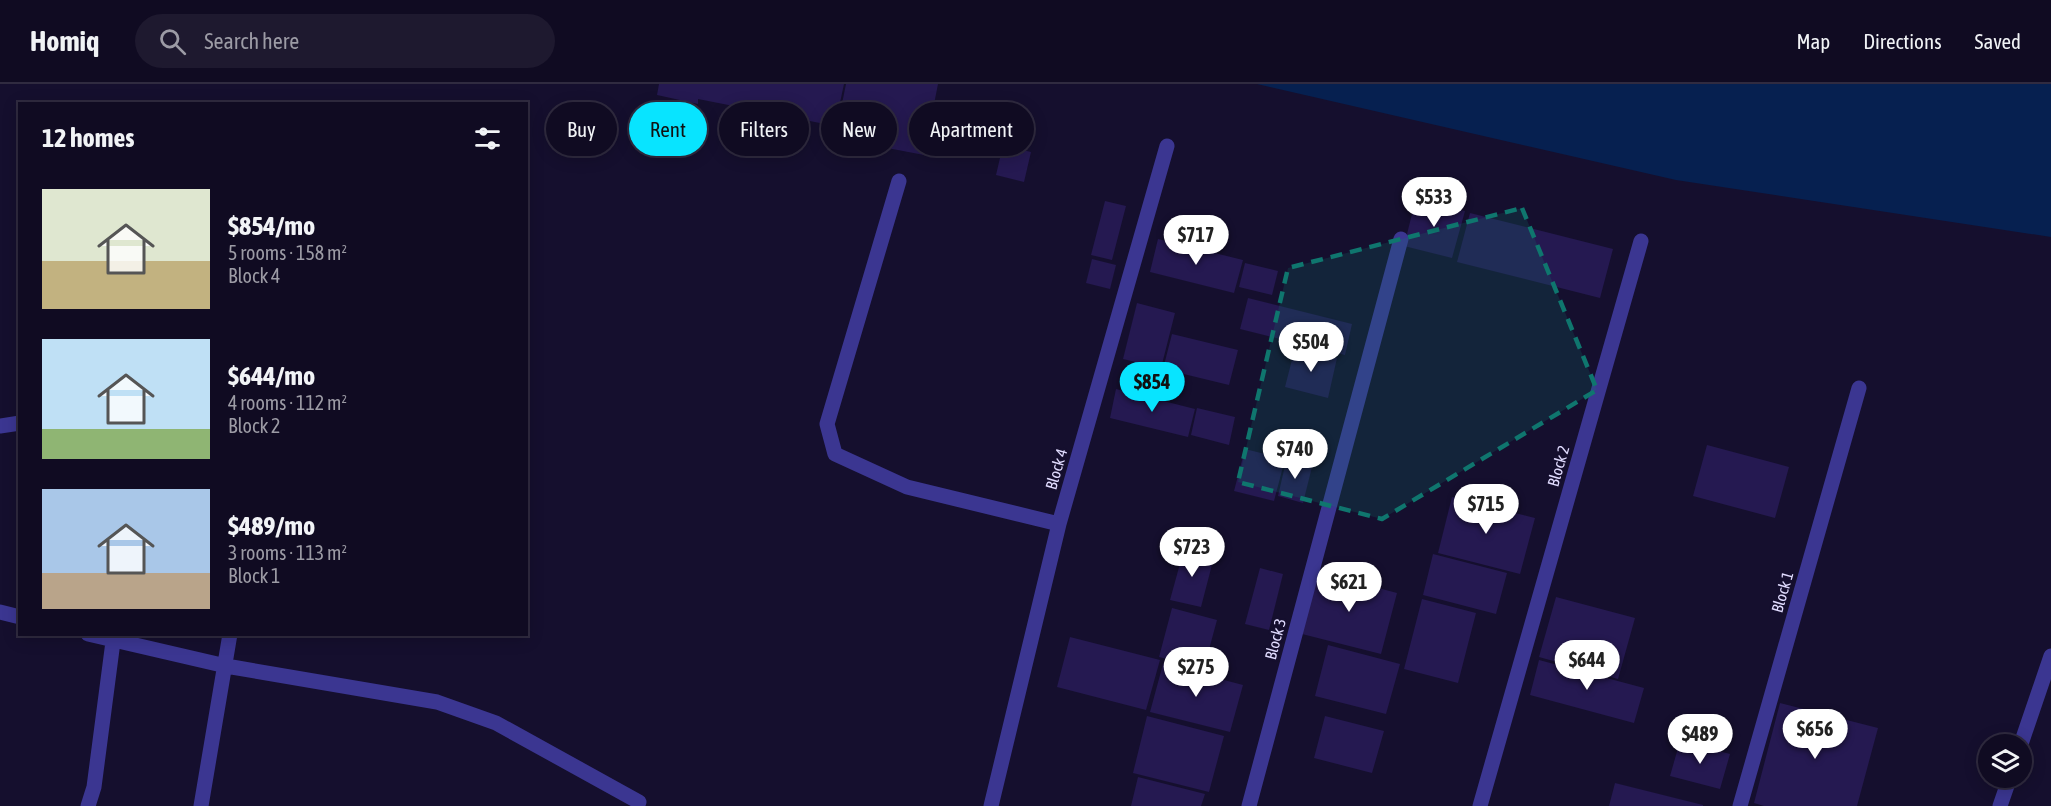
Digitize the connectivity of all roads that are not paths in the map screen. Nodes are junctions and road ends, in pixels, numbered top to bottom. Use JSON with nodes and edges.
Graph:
{"nodes":[{"id":1,"x":1167,"y":146,"type":"dead end"},
{"id":2,"x":899,"y":181,"type":"dead end"},
{"id":3,"x":1401,"y":239,"type":"dead end"},
{"id":4,"x":1641,"y":241,"type":"dead end"},
{"id":5,"x":1859,"y":388,"type":"dead end"},
{"id":6,"x":18,"y":423,"type":"edge"},
{"id":7,"x":0,"y":426,"type":"edge"},
{"id":8,"x":1059,"y":524,"type":"junction"},
{"id":9,"x":0,"y":612,"type":"edge"},
{"id":10,"x":18,"y":616,"type":"edge"},
{"id":11,"x":230,"y":636,"type":"edge"},
{"id":12,"x":114,"y":638,"type":"edge"},
{"id":13,"x":2051,"y":656,"type":"edge"},
{"id":14,"x":226,"y":666,"type":"junction"},
{"id":15,"x":2024,"y":734,"type":"edge"},
{"id":16,"x":2006,"y":788,"type":"edge"},
{"id":17,"x":639,"y":802,"type":"dead end"},
{"id":18,"x":88,"y":806,"type":"edge"},
{"id":19,"x":201,"y":806,"type":"edge"},
{"id":20,"x":990,"y":806,"type":"edge"},
{"id":21,"x":1249,"y":806,"type":"edge"},
{"id":22,"x":1480,"y":806,"type":"edge"},
{"id":23,"x":1740,"y":806,"type":"edge"},
{"id":24,"x":2000,"y":806,"type":"edge"}],
"edges":[{"from":1,"to":8,"type":"street","name":"Block 4"},
{"from":2,"to":8,"type":"street"},
{"from":3,"to":21,"type":"street","name":"Block 3"},
{"from":4,"to":22,"type":"street","name":"Block 2"},
{"from":5,"to":23,"type":"street","name":"Block 1"},
{"from":6,"to":7,"type":"street"},
{"from":8,"to":20,"type":"street","name":"Block 4"},
{"from":9,"to":10,"type":"street"},
{"from":11,"to":14,"type":"street"},
{"from":12,"to":14,"type":"street"},
{"from":12,"to":18,"type":"street"},
{"from":13,"to":15,"type":"street"},
{"from":14,"to":17,"type":"street"},
{"from":14,"to":19,"type":"street"},
{"from":16,"to":24,"type":"street"}]}
